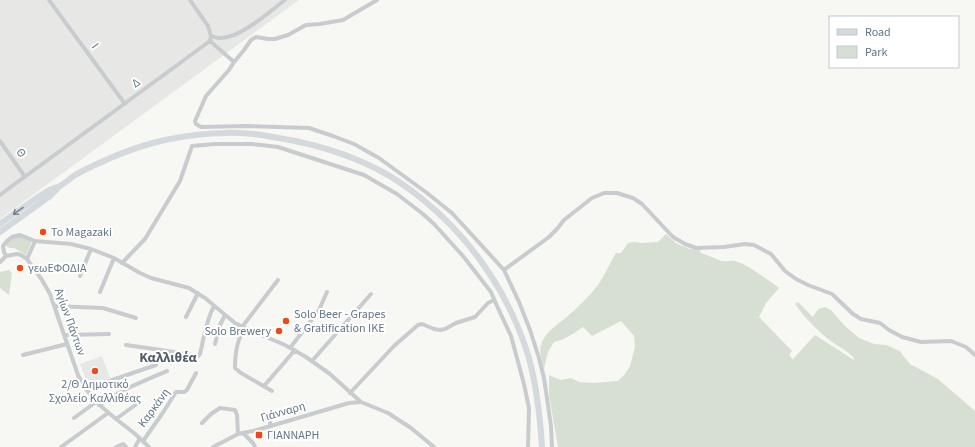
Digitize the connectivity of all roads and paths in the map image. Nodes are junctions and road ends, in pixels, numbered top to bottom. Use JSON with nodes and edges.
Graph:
{"nodes":[{"id":1,"x":49,"y":0,"type":"edge"},
{"id":2,"x":190,"y":0,"type":"edge"},
{"id":3,"x":285,"y":0,"type":"edge"},
{"id":4,"x":377,"y":0,"type":"edge"},
{"id":5,"x":211,"y":36,"type":"junction"},
{"id":6,"x":210,"y":41,"type":"junction"},
{"id":7,"x":234,"y":62,"type":"junction"},
{"id":8,"x":125,"y":104,"type":"junction"},
{"id":9,"x":0,"y":141,"type":"edge"},
{"id":10,"x":25,"y":177,"type":"junction"},
{"id":11,"x":60,"y":185,"type":"junction"},
{"id":12,"x":0,"y":195,"type":"edge"},
{"id":13,"x":0,"y":224,"type":"edge"},
{"id":14,"x":0,"y":232,"type":"edge"},
{"id":15,"x":35,"y":241,"type":"junction"},
{"id":16,"x":91,"y":249,"type":"junction"},
{"id":17,"x":6,"y":256,"type":"junction"},
{"id":18,"x":114,"y":258,"type":"junction"},
{"id":19,"x":27,"y":259,"type":"junction"},
{"id":20,"x":0,"y":262,"type":"edge"},
{"id":21,"x":122,"y":263,"type":"junction"},
{"id":22,"x":504,"y":270,"type":"junction"},
{"id":23,"x":80,"y":276,"type":"dead end"},
{"id":24,"x":278,"y":280,"type":"dead end"},
{"id":25,"x":100,"y":292,"type":"dead end"},
{"id":26,"x":327,"y":292,"type":"dead end"},
{"id":27,"x":198,"y":293,"type":"junction"},
{"id":28,"x":371,"y":294,"type":"dead end"},
{"id":29,"x":494,"y":300,"type":"junction"},
{"id":30,"x":54,"y":306,"type":"junction"},
{"id":31,"x":214,"y":306,"type":"junction"},
{"id":32,"x":225,"y":315,"type":"junction"},
{"id":33,"x":186,"y":317,"type":"dead end"},
{"id":34,"x":136,"y":318,"type":"dead end"},
{"id":35,"x":243,"y":328,"type":"junction"},
{"id":36,"x":64,"y":334,"type":"junction"},
{"id":37,"x":109,"y":334,"type":"dead end"},
{"id":38,"x":67,"y":344,"type":"junction"},
{"id":39,"x":214,"y":344,"type":"dead end"},
{"id":40,"x":126,"y":345,"type":"dead end"},
{"id":41,"x":290,"y":348,"type":"junction"},
{"id":42,"x":295,"y":350,"type":"junction"},
{"id":43,"x":975,"y":354,"type":"edge"},
{"id":44,"x":23,"y":355,"type":"dead end"},
{"id":45,"x":312,"y":361,"type":"junction"},
{"id":46,"x":156,"y":365,"type":"dead end"},
{"id":47,"x":167,"y":371,"type":"dead end"},
{"id":48,"x":196,"y":373,"type":"dead end"},
{"id":49,"x":264,"y":386,"type":"junction"},
{"id":50,"x":86,"y":389,"type":"junction"},
{"id":51,"x":272,"y":391,"type":"dead end"},
{"id":52,"x":350,"y":392,"type":"junction"},
{"id":53,"x":138,"y":402,"type":"dead end"},
{"id":54,"x":361,"y":402,"type":"junction"},
{"id":55,"x":98,"y":404,"type":"junction"},
{"id":56,"x":108,"y":413,"type":"junction"},
{"id":57,"x":270,"y":414,"type":"dead end"},
{"id":58,"x":74,"y":418,"type":"dead end"},
{"id":59,"x":116,"y":419,"type":"junction"},
{"id":60,"x":202,"y":423,"type":"dead end"},
{"id":61,"x":270,"y":426,"type":"junction"},
{"id":62,"x":240,"y":434,"type":"junction"},
{"id":63,"x":141,"y":439,"type":"junction"},
{"id":64,"x":61,"y":447,"type":"edge"},
{"id":65,"x":116,"y":447,"type":"edge"},
{"id":66,"x":126,"y":447,"type":"edge"},
{"id":67,"x":135,"y":447,"type":"edge"},
{"id":68,"x":149,"y":447,"type":"edge"},
{"id":69,"x":212,"y":447,"type":"edge"},
{"id":70,"x":255,"y":447,"type":"edge"},
{"id":71,"x":434,"y":447,"type":"edge"},
{"id":72,"x":528,"y":447,"type":"edge"},
{"id":73,"x":542,"y":447,"type":"edge"},
{"id":74,"x":552,"y":447,"type":"edge"}],
"edges":[{"from":1,"to":8,"type":"street","name":"Ι"},
{"from":2,"to":5,"type":"street"},
{"from":3,"to":5,"type":"street"},
{"from":4,"to":7,"type":"street"},
{"from":5,"to":6,"type":"street"},
{"from":6,"to":7,"type":"street"},
{"from":6,"to":8,"type":"street","name":"Δ"},
{"from":7,"to":22,"type":"street"},
{"from":8,"to":10,"type":"street","name":"Δ"},
{"from":9,"to":10,"type":"street","name":"Θ"},
{"from":10,"to":12,"type":"street","name":"Δ"},
{"from":11,"to":13,"type":"main road","one_way":true},
{"from":11,"to":14,"type":"main road"},
{"from":11,"to":73,"type":"main road"},
{"from":15,"to":16,"type":"street"},
{"from":15,"to":17,"type":"street"},
{"from":15,"to":19,"type":"street"},
{"from":16,"to":18,"type":"street"},
{"from":16,"to":23,"type":"street"},
{"from":17,"to":19,"type":"street"},
{"from":17,"to":20,"type":"street"},
{"from":18,"to":21,"type":"street"},
{"from":18,"to":25,"type":"street"},
{"from":19,"to":30,"type":"street","name":"Αγίων Πάντων"},
{"from":21,"to":27,"type":"street"},
{"from":21,"to":29,"type":"street"},
{"from":22,"to":43,"type":"street"},
{"from":22,"to":74,"type":"street"},
{"from":24,"to":35,"type":"street"},
{"from":26,"to":41,"type":"street"},
{"from":27,"to":31,"type":"street"},
{"from":27,"to":33,"type":"street"},
{"from":28,"to":45,"type":"street"},
{"from":29,"to":52,"type":"street"},
{"from":29,"to":72,"type":"street"},
{"from":30,"to":34,"type":"street"},
{"from":30,"to":36,"type":"street","name":"Αγίων Πάντων"},
{"from":31,"to":32,"type":"street"},
{"from":31,"to":40,"type":"street"},
{"from":32,"to":35,"type":"street"},
{"from":32,"to":39,"type":"street"},
{"from":35,"to":41,"type":"street"},
{"from":35,"to":49,"type":"street"},
{"from":36,"to":37,"type":"street"},
{"from":36,"to":38,"type":"street","name":"Αγίων Πάντων"},
{"from":38,"to":44,"type":"street"},
{"from":38,"to":50,"type":"street","name":"Αγίων Πάντων"},
{"from":41,"to":42,"type":"street"},
{"from":42,"to":45,"type":"street"},
{"from":42,"to":49,"type":"street"},
{"from":45,"to":52,"type":"street"},
{"from":46,"to":50,"type":"street"},
{"from":47,"to":55,"type":"street"},
{"from":48,"to":63,"type":"street","name":"Καρκάνη"},
{"from":49,"to":51,"type":"street"},
{"from":50,"to":55,"type":"street","name":"Αγίων Πάντων"},
{"from":52,"to":54,"type":"street"},
{"from":53,"to":59,"type":"street"},
{"from":54,"to":61,"type":"street","name":"Γιάνναρη"},
{"from":54,"to":71,"type":"street"},
{"from":55,"to":56,"type":"street","name":"Αγίων Πάντων"},
{"from":55,"to":58,"type":"street"},
{"from":56,"to":59,"type":"street","name":"Αγίων Πάντων"},
{"from":56,"to":64,"type":"street"},
{"from":57,"to":61,"type":"street"},
{"from":59,"to":63,"type":"street","name":"Αγίων Πάντων"},
{"from":60,"to":62,"type":"street"},
{"from":61,"to":62,"type":"street","name":"Γιάνναρη"},
{"from":62,"to":69,"type":"street","name":"Γιάνναρη"},
{"from":62,"to":70,"type":"street"},
{"from":63,"to":67,"type":"street"},
{"from":63,"to":68,"type":"street","name":"Αγίων Πάντων"},
{"from":65,"to":66,"type":"street"}]}
